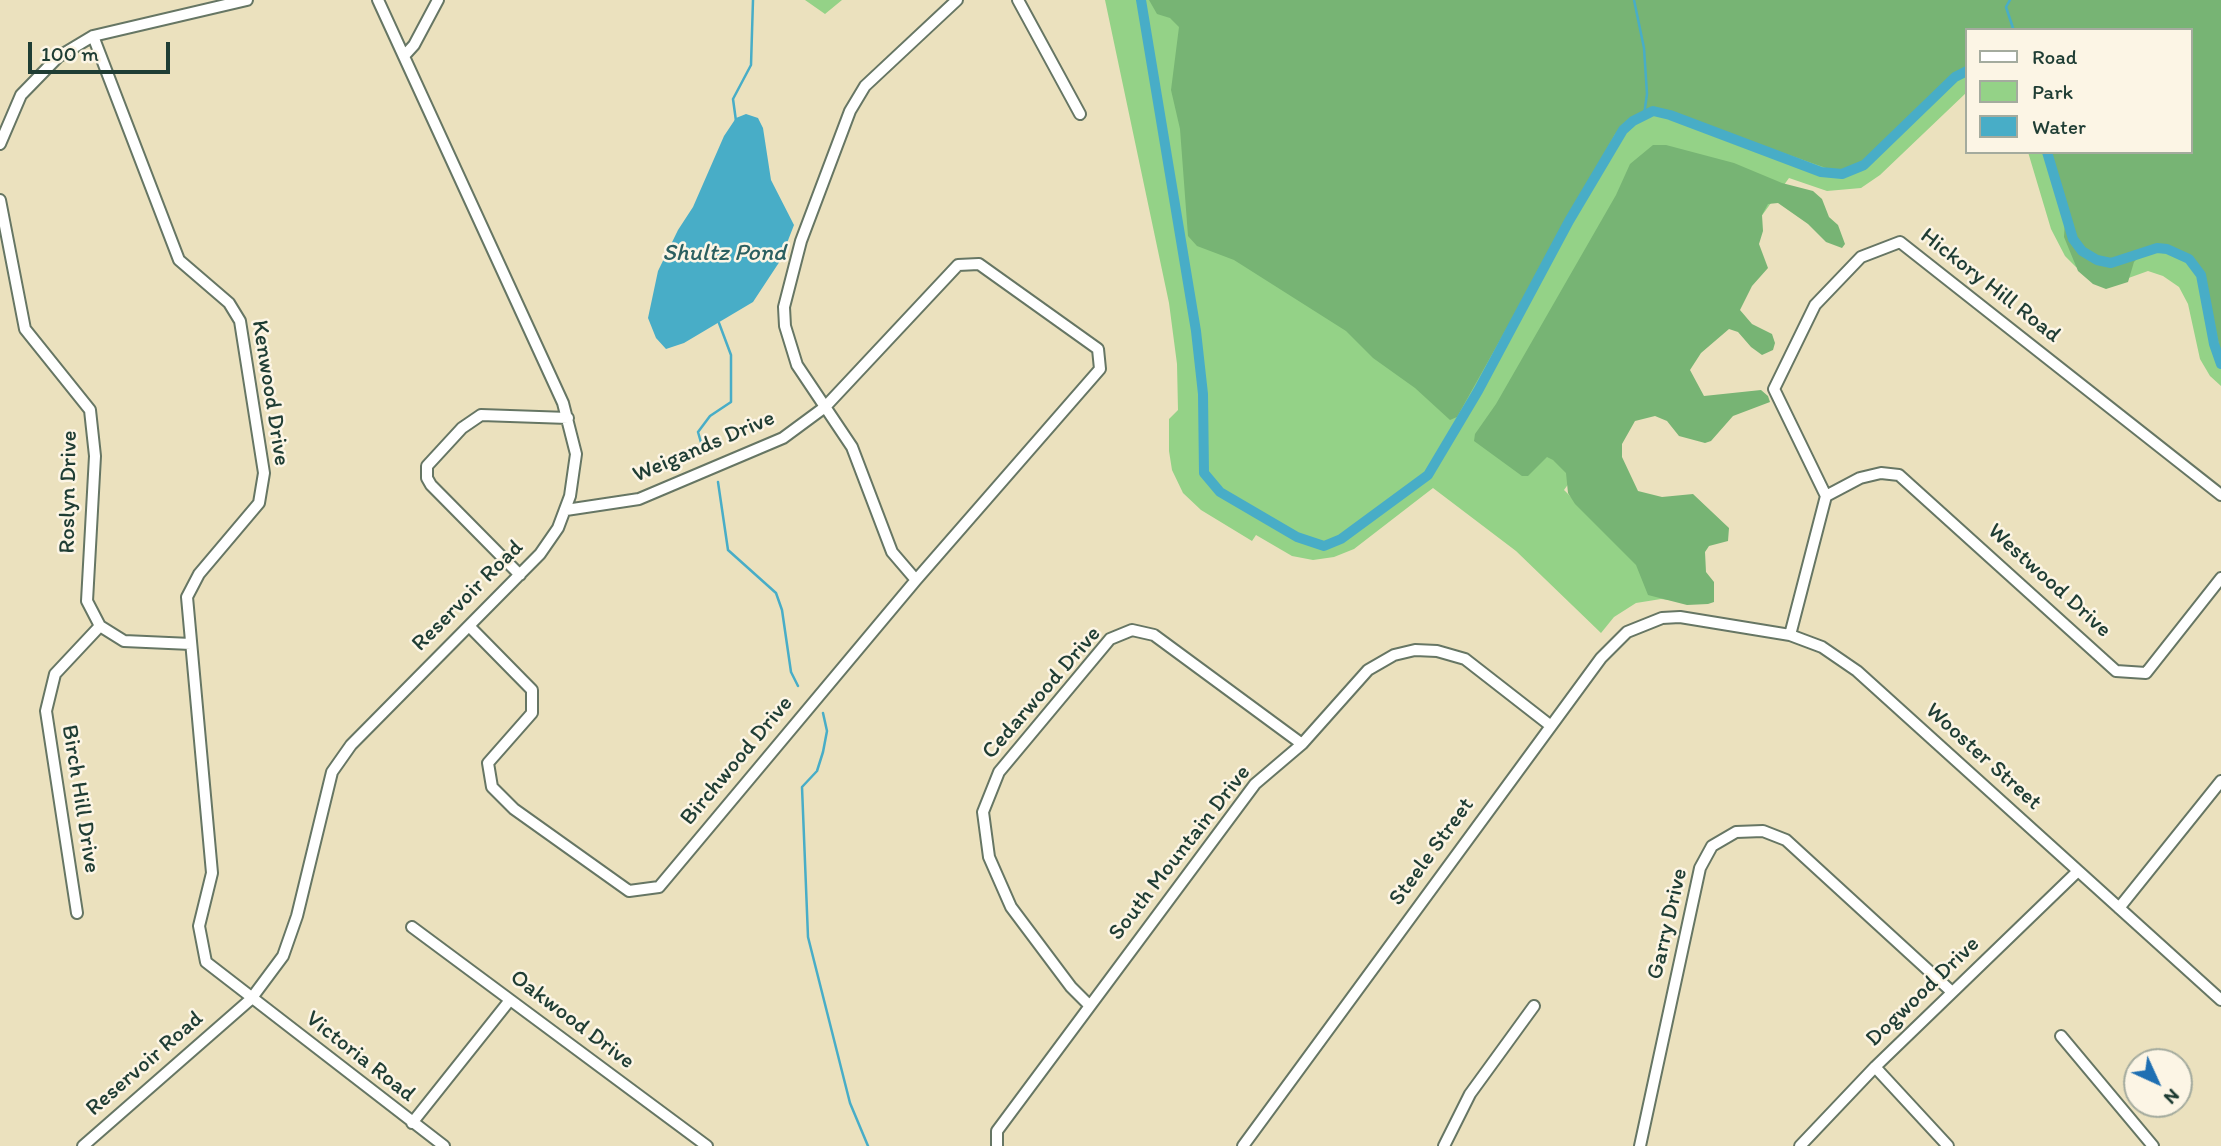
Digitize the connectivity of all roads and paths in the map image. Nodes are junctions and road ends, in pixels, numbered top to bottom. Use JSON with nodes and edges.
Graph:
{"nodes":[{"id":1,"x":247,"y":0,"type":"edge"},
{"id":2,"x":378,"y":0,"type":"edge"},
{"id":3,"x":438,"y":0,"type":"edge"},
{"id":4,"x":957,"y":0,"type":"edge"},
{"id":5,"x":1018,"y":0,"type":"edge"},
{"id":6,"x":93,"y":36,"type":"junction"},
{"id":7,"x":404,"y":56,"type":"junction"},
{"id":8,"x":1080,"y":114,"type":"dead end"},
{"id":9,"x":0,"y":144,"type":"edge"},
{"id":10,"x":0,"y":200,"type":"edge"},
{"id":11,"x":1098,"y":349,"type":"joint"},
{"id":12,"x":825,"y":407,"type":"junction"},
{"id":13,"x":568,"y":418,"type":"junction"},
{"id":14,"x":2221,"y":495,"type":"edge"},
{"id":15,"x":1826,"y":496,"type":"junction"},
{"id":16,"x":566,"y":510,"type":"junction"},
{"id":17,"x":520,"y":575,"type":"junction"},
{"id":18,"x":2221,"y":578,"type":"edge"},
{"id":19,"x":916,"y":580,"type":"junction"},
{"id":20,"x":1680,"y":617,"type":"joint"},
{"id":21,"x":100,"y":626,"type":"junction"},
{"id":22,"x":469,"y":626,"type":"junction"},
{"id":23,"x":1790,"y":635,"type":"junction"},
{"id":24,"x":191,"y":643,"type":"junction"},
{"id":25,"x":1551,"y":726,"type":"junction"},
{"id":26,"x":1302,"y":744,"type":"junction"},
{"id":27,"x":2221,"y":781,"type":"edge"},
{"id":28,"x":2078,"y":872,"type":"junction"},
{"id":29,"x":2119,"y":908,"type":"junction"},
{"id":30,"x":77,"y":913,"type":"dead end"},
{"id":31,"x":412,"y":927,"type":"dead end"},
{"id":32,"x":1952,"y":992,"type":"junction"},
{"id":33,"x":251,"y":999,"type":"junction"},
{"id":34,"x":510,"y":1000,"type":"junction"},
{"id":35,"x":2221,"y":1000,"type":"edge"},
{"id":36,"x":1089,"y":1005,"type":"junction"},
{"id":37,"x":1534,"y":1006,"type":"dead end"},
{"id":38,"x":2062,"y":1036,"type":"dead end"},
{"id":39,"x":1875,"y":1067,"type":"junction"},
{"id":40,"x":412,"y":1123,"type":"junction"},
{"id":41,"x":83,"y":1146,"type":"edge"},
{"id":42,"x":444,"y":1146,"type":"edge"},
{"id":43,"x":707,"y":1146,"type":"edge"},
{"id":44,"x":998,"y":1146,"type":"edge"},
{"id":45,"x":1243,"y":1146,"type":"edge"},
{"id":46,"x":1444,"y":1146,"type":"edge"},
{"id":47,"x":1640,"y":1146,"type":"edge"},
{"id":48,"x":1800,"y":1146,"type":"edge"},
{"id":49,"x":1948,"y":1146,"type":"edge"},
{"id":50,"x":2153,"y":1146,"type":"edge"}],
"edges":[{"from":1,"to":6,"type":"street"},
{"from":2,"to":7,"type":"street","name":"Reservoir Road"},
{"from":3,"to":7,"type":"street"},
{"from":4,"to":12,"type":"street"},
{"from":5,"to":8,"type":"street"},
{"from":6,"to":9,"type":"street"},
{"from":6,"to":24,"type":"street","name":"Kenwood Drive"},
{"from":7,"to":13,"type":"street","name":"Reservoir Road"},
{"from":10,"to":21,"type":"street","name":"Roslyn Drive"},
{"from":11,"to":12,"type":"street","name":"Weigands Drive"},
{"from":11,"to":19,"type":"street","name":"Birchwood Drive"},
{"from":12,"to":16,"type":"street","name":"Weigands Drive"},
{"from":12,"to":19,"type":"street"},
{"from":13,"to":16,"type":"street","name":"Reservoir Road"},
{"from":13,"to":17,"type":"street"},
{"from":14,"to":15,"type":"street","name":"Hickory Hill Road"},
{"from":15,"to":18,"type":"street","name":"Westwood Drive"},
{"from":15,"to":23,"type":"street"},
{"from":16,"to":17,"type":"street","name":"Reservoir Road"},
{"from":17,"to":22,"type":"street","name":"Reservoir Road"},
{"from":19,"to":22,"type":"street","name":"Birchwood Drive"},
{"from":20,"to":23,"type":"street","name":"Wooster Street"},
{"from":20,"to":25,"type":"street","name":"Steele Street"},
{"from":21,"to":24,"type":"street"},
{"from":21,"to":30,"type":"street","name":"Birch Hill Drive"},
{"from":22,"to":33,"type":"street","name":"Reservoir Road"},
{"from":23,"to":28,"type":"street","name":"Wooster Street"},
{"from":24,"to":33,"type":"street","name":"Kenwood Drive"},
{"from":25,"to":26,"type":"street","name":"South Mountain Drive"},
{"from":25,"to":45,"type":"street","name":"Steele Street"},
{"from":26,"to":36,"type":"street","name":"South Mountain Drive"},
{"from":26,"to":36,"type":"street","name":"Cedarwood Drive"},
{"from":27,"to":29,"type":"street"},
{"from":28,"to":29,"type":"street","name":"Wooster Street"},
{"from":28,"to":32,"type":"street","name":"Dogwood Drive"},
{"from":29,"to":35,"type":"street","name":"Wooster Street"},
{"from":31,"to":34,"type":"street","name":"Oakwood Drive"},
{"from":32,"to":39,"type":"street","name":"Dogwood Drive"},
{"from":32,"to":47,"type":"street","name":"Garry Drive"},
{"from":33,"to":40,"type":"street","name":"Victoria Road"},
{"from":33,"to":41,"type":"street","name":"Reservoir Road"},
{"from":34,"to":40,"type":"street"},
{"from":34,"to":43,"type":"street","name":"Oakwood Drive"},
{"from":36,"to":44,"type":"street","name":"South Mountain Drive"},
{"from":37,"to":46,"type":"street"},
{"from":38,"to":50,"type":"street"},
{"from":39,"to":48,"type":"street","name":"Dogwood Drive"},
{"from":39,"to":49,"type":"street"},
{"from":40,"to":42,"type":"street","name":"Victoria Road"}]}
